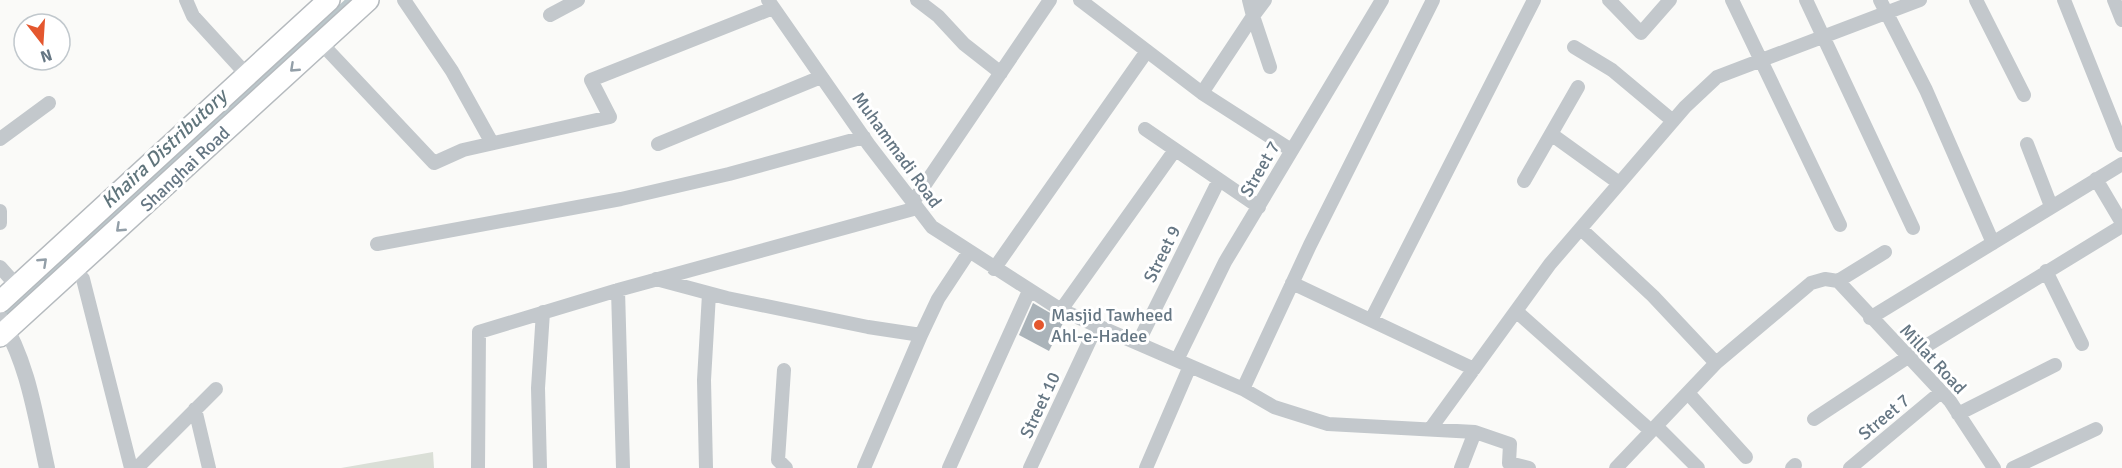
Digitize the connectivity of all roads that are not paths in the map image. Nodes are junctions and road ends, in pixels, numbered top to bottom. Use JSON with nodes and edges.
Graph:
{"nodes":[{"id":1,"x":186,"y":0,"type":"edge"},
{"id":2,"x":329,"y":0,"type":"edge"},
{"id":3,"x":368,"y":0,"type":"edge"},
{"id":4,"x":404,"y":0,"type":"edge"},
{"id":5,"x":578,"y":0,"type":"edge"},
{"id":6,"x":916,"y":0,"type":"edge"},
{"id":7,"x":1050,"y":0,"type":"edge"},
{"id":8,"x":1080,"y":0,"type":"edge"},
{"id":9,"x":1249,"y":0,"type":"edge"},
{"id":10,"x":1265,"y":0,"type":"edge"},
{"id":11,"x":1382,"y":0,"type":"edge"},
{"id":12,"x":1433,"y":0,"type":"edge"},
{"id":13,"x":1534,"y":0,"type":"edge"},
{"id":14,"x":1610,"y":0,"type":"edge"},
{"id":15,"x":1670,"y":0,"type":"edge"},
{"id":16,"x":1732,"y":0,"type":"edge"},
{"id":17,"x":1806,"y":0,"type":"edge"},
{"id":18,"x":1920,"y":0,"type":"edge"},
{"id":19,"x":1976,"y":0,"type":"edge"},
{"id":20,"x":2064,"y":0,"type":"edge"},
{"id":21,"x":2114,"y":0,"type":"edge"},
{"id":22,"x":770,"y":4,"type":"edge"},
{"id":23,"x":1883,"y":6,"type":"edge"},
{"id":24,"x":550,"y":15,"type":"dead end"},
{"id":25,"x":1253,"y":16,"type":"junction"},
{"id":26,"x":2122,"y":21,"type":"edge"},
{"id":27,"x":1824,"y":36,"type":"junction"},
{"id":28,"x":321,"y":43,"type":"junction"},
{"id":29,"x":1574,"y":46,"type":"dead end"},
{"id":30,"x":1148,"y":51,"type":"junction"},
{"id":31,"x":1760,"y":60,"type":"junction"},
{"id":32,"x":1270,"y":68,"type":"dead end"},
{"id":33,"x":1001,"y":72,"type":"junction"},
{"id":34,"x":248,"y":75,"type":"junction"},
{"id":35,"x":821,"y":76,"type":"junction"},
{"id":36,"x":1578,"y":87,"type":"dead end"},
{"id":37,"x":1202,"y":93,"type":"junction"},
{"id":38,"x":2024,"y":95,"type":"dead end"},
{"id":39,"x":49,"y":103,"type":"dead end"},
{"id":40,"x":1673,"y":121,"type":"junction"},
{"id":41,"x":1145,"y":129,"type":"dead end"},
{"id":42,"x":1551,"y":134,"type":"junction"},
{"id":43,"x":864,"y":137,"type":"junction"},
{"id":44,"x":0,"y":138,"type":"edge"},
{"id":45,"x":492,"y":143,"type":"junction"},
{"id":46,"x":658,"y":144,"type":"dead end"},
{"id":47,"x":2027,"y":144,"type":"dead end"},
{"id":48,"x":2122,"y":145,"type":"edge"},
{"id":49,"x":1175,"y":150,"type":"junction"},
{"id":50,"x":1291,"y":150,"type":"junction"},
{"id":51,"x":2122,"y":164,"type":"edge"},
{"id":52,"x":2096,"y":179,"type":"junction"},
{"id":53,"x":1219,"y":180,"type":"junction"},
{"id":54,"x":1524,"y":181,"type":"dead end"},
{"id":55,"x":1619,"y":183,"type":"junction"},
{"id":56,"x":915,"y":205,"type":"junction"},
{"id":57,"x":2051,"y":206,"type":"junction"},
{"id":58,"x":1259,"y":207,"type":"junction"},
{"id":59,"x":0,"y":212,"type":"edge"},
{"id":60,"x":0,"y":223,"type":"edge"},
{"id":61,"x":2122,"y":224,"type":"edge"},
{"id":62,"x":1840,"y":225,"type":"dead end"},
{"id":63,"x":1913,"y":228,"type":"dead end"},
{"id":64,"x":1581,"y":229,"type":"junction"},
{"id":65,"x":1993,"y":243,"type":"junction"},
{"id":66,"x":377,"y":244,"type":"dead end"},
{"id":67,"x":969,"y":252,"type":"junction"},
{"id":68,"x":1885,"y":252,"type":"dead end"},
{"id":69,"x":0,"y":267,"type":"edge"},
{"id":70,"x":994,"y":269,"type":"junction"},
{"id":71,"x":75,"y":270,"type":"junction"},
{"id":72,"x":2046,"y":271,"type":"junction"},
{"id":73,"x":656,"y":279,"type":"junction"},
{"id":74,"x":1838,"y":281,"type":"junction"},
{"id":75,"x":1292,"y":283,"type":"junction"},
{"id":76,"x":17,"y":286,"type":"junction"},
{"id":77,"x":618,"y":290,"type":"junction"},
{"id":78,"x":1029,"y":291,"type":"junction"},
{"id":79,"x":709,"y":294,"type":"junction"},
{"id":80,"x":0,"y":302,"type":"edge"},
{"id":81,"x":1061,"y":310,"type":"junction"},
{"id":82,"x":1516,"y":311,"type":"junction"},
{"id":83,"x":543,"y":312,"type":"junction"},
{"id":84,"x":1870,"y":318,"type":"junction"},
{"id":85,"x":1371,"y":320,"type":"junction"},
{"id":86,"x":1097,"y":325,"type":"junction"},
{"id":87,"x":3,"y":327,"type":"edge"},
{"id":88,"x":921,"y":335,"type":"junction"},
{"id":89,"x":1138,"y":343,"type":"junction"},
{"id":90,"x":2082,"y":344,"type":"dead end"},
{"id":91,"x":1908,"y":357,"type":"junction"},
{"id":92,"x":1184,"y":363,"type":"junction"},
{"id":93,"x":1716,"y":363,"type":"junction"},
{"id":94,"x":2055,"y":366,"type":"dead end"},
{"id":95,"x":1474,"y":369,"type":"junction"},
{"id":96,"x":784,"y":370,"type":"dead end"},
{"id":97,"x":216,"y":389,"type":"dead end"},
{"id":98,"x":1243,"y":389,"type":"junction"},
{"id":99,"x":1941,"y":392,"type":"junction"},
{"id":100,"x":1688,"y":393,"type":"junction"},
{"id":101,"x":195,"y":410,"type":"junction"},
{"id":102,"x":1958,"y":414,"type":"junction"},
{"id":103,"x":1814,"y":419,"type":"dead end"},
{"id":104,"x":1431,"y":428,"type":"junction"},
{"id":105,"x":1654,"y":429,"type":"junction"},
{"id":106,"x":2096,"y":429,"type":"dead end"},
{"id":107,"x":1476,"y":432,"type":"junction"},
{"id":108,"x":1746,"y":457,"type":"dead end"},
{"id":109,"x":47,"y":468,"type":"edge"},
{"id":110,"x":131,"y":468,"type":"edge"},
{"id":111,"x":136,"y":468,"type":"edge"},
{"id":112,"x":209,"y":468,"type":"edge"},
{"id":113,"x":478,"y":468,"type":"edge"},
{"id":114,"x":540,"y":468,"type":"edge"},
{"id":115,"x":623,"y":468,"type":"edge"},
{"id":116,"x":706,"y":468,"type":"edge"},
{"id":117,"x":786,"y":468,"type":"edge"},
{"id":118,"x":864,"y":468,"type":"edge"},
{"id":119,"x":949,"y":468,"type":"edge"},
{"id":120,"x":1030,"y":468,"type":"edge"},
{"id":121,"x":1146,"y":468,"type":"edge"},
{"id":122,"x":1461,"y":468,"type":"edge"},
{"id":123,"x":1529,"y":468,"type":"edge"},
{"id":124,"x":1616,"y":468,"type":"edge"},
{"id":125,"x":1698,"y":468,"type":"edge"},
{"id":126,"x":1850,"y":468,"type":"edge"},
{"id":127,"x":1994,"y":468,"type":"edge"},
{"id":128,"x":2013,"y":468,"type":"edge"}],
"edges":[{"from":1,"to":34,"type":"street"},
{"from":2,"to":34,"type":"main road","name":"Shanghai Road"},
{"from":3,"to":28,"type":"main road","name":"Shanghai Road"},
{"from":4,"to":45,"type":"street"},
{"from":5,"to":24,"type":"street"},
{"from":6,"to":33,"type":"street"},
{"from":7,"to":33,"type":"street"},
{"from":8,"to":30,"type":"street"},
{"from":9,"to":25,"type":"street"},
{"from":10,"to":25,"type":"street"},
{"from":11,"to":50,"type":"street","name":"Street 7"},
{"from":12,"to":75,"type":"street"},
{"from":13,"to":85,"type":"street"},
{"from":14,"to":15,"type":"street"},
{"from":16,"to":31,"type":"street"},
{"from":17,"to":27,"type":"street"},
{"from":18,"to":23,"type":"street"},
{"from":19,"to":38,"type":"street"},
{"from":20,"to":48,"type":"street"},
{"from":21,"to":26,"type":"street"},
{"from":22,"to":35,"type":"street","name":"Muhammadi Road"},
{"from":22,"to":45,"type":"street"},
{"from":23,"to":27,"type":"street"},
{"from":23,"to":65,"type":"street"},
{"from":25,"to":32,"type":"street"},
{"from":25,"to":37,"type":"street"},
{"from":27,"to":31,"type":"street"},
{"from":27,"to":63,"type":"street"},
{"from":28,"to":45,"type":"street"},
{"from":28,"to":71,"type":"main road","name":"Shanghai Road","one_way":true},
{"from":29,"to":40,"type":"street"},
{"from":30,"to":37,"type":"street"},
{"from":30,"to":70,"type":"street"},
{"from":31,"to":40,"type":"street"},
{"from":31,"to":62,"type":"street"},
{"from":33,"to":56,"type":"street"},
{"from":76,"to":34,"type":"main road","name":"Shanghai Road","one_way":true},
{"from":35,"to":43,"type":"street","name":"Muhammadi Road"},
{"from":35,"to":46,"type":"street"},
{"from":36,"to":42,"type":"street"},
{"from":37,"to":50,"type":"street"},
{"from":39,"to":44,"type":"street"},
{"from":40,"to":55,"type":"street"},
{"from":41,"to":49,"type":"street"},
{"from":42,"to":54,"type":"street"},
{"from":42,"to":55,"type":"street"},
{"from":43,"to":56,"type":"street","name":"Muhammadi Road"},
{"from":43,"to":66,"type":"street"},
{"from":47,"to":57,"type":"street"},
{"from":49,"to":53,"type":"street"},
{"from":49,"to":81,"type":"street"},
{"from":50,"to":58,"type":"street","name":"Street 7"},
{"from":51,"to":52,"type":"street"},
{"from":52,"to":57,"type":"street"},
{"from":52,"to":61,"type":"street"},
{"from":53,"to":58,"type":"street"},
{"from":53,"to":89,"type":"street","name":"Street 9"},
{"from":55,"to":64,"type":"street"},
{"from":56,"to":67,"type":"street","name":"Muhammadi Road"},
{"from":56,"to":73,"type":"street"},
{"from":57,"to":65,"type":"street"},
{"from":58,"to":92,"type":"street","name":"Street 7"},
{"from":59,"to":60,"type":"street"},
{"from":61,"to":72,"type":"street"},
{"from":64,"to":82,"type":"street"},
{"from":64,"to":93,"type":"street"},
{"from":65,"to":84,"type":"street"},
{"from":67,"to":70,"type":"street","name":"Muhammadi Road"},
{"from":67,"to":88,"type":"street"},
{"from":68,"to":74,"type":"street"},
{"from":69,"to":76,"type":"street"},
{"from":70,"to":78,"type":"street","name":"Muhammadi Road"},
{"from":71,"to":87,"type":"main road","name":"Shanghai Road"},
{"from":71,"to":110,"type":"street"},
{"from":72,"to":90,"type":"street"},
{"from":72,"to":91,"type":"street"},
{"from":73,"to":77,"type":"street"},
{"from":73,"to":79,"type":"street"},
{"from":74,"to":84,"type":"street","name":"Millat Road"},
{"from":74,"to":93,"type":"street"},
{"from":75,"to":85,"type":"street"},
{"from":75,"to":98,"type":"street"},
{"from":76,"to":80,"type":"main road","name":"Shanghai Road"},
{"from":77,"to":83,"type":"street"},
{"from":77,"to":115,"type":"street"},
{"from":78,"to":81,"type":"street","name":"Muhammadi Road"},
{"from":78,"to":119,"type":"street"},
{"from":79,"to":88,"type":"street"},
{"from":79,"to":116,"type":"street"},
{"from":81,"to":86,"type":"street","name":"Muhammadi Road"},
{"from":82,"to":95,"type":"street"},
{"from":82,"to":105,"type":"street"},
{"from":83,"to":113,"type":"street"},
{"from":83,"to":114,"type":"street"},
{"from":84,"to":91,"type":"street","name":"Millat Road"},
{"from":85,"to":95,"type":"street"},
{"from":86,"to":89,"type":"street","name":"Muhammadi Road"},
{"from":86,"to":120,"type":"street","name":"Street 10"},
{"from":87,"to":109,"type":"street"},
{"from":88,"to":118,"type":"street"},
{"from":89,"to":92,"type":"street","name":"Muhammadi Road"},
{"from":91,"to":99,"type":"street","name":"Millat Road"},
{"from":91,"to":103,"type":"street"},
{"from":92,"to":98,"type":"street","name":"Muhammadi Road"},
{"from":92,"to":121,"type":"street","name":"Street 7"},
{"from":93,"to":100,"type":"street"},
{"from":94,"to":102,"type":"street"},
{"from":95,"to":104,"type":"street"},
{"from":96,"to":117,"type":"street"},
{"from":97,"to":101,"type":"street"},
{"from":98,"to":104,"type":"street","name":"Muhammadi Road"},
{"from":99,"to":102,"type":"street","name":"Millat Road"},
{"from":99,"to":126,"type":"street","name":"Street 7"},
{"from":100,"to":105,"type":"street"},
{"from":100,"to":108,"type":"street"},
{"from":101,"to":111,"type":"street"},
{"from":101,"to":112,"type":"street"},
{"from":102,"to":127,"type":"street","name":"Millat Road"},
{"from":104,"to":107,"type":"street","name":"Muhammadi Road"},
{"from":105,"to":124,"type":"street"},
{"from":105,"to":125,"type":"street"},
{"from":106,"to":128,"type":"street"},
{"from":107,"to":122,"type":"street"},
{"from":107,"to":123,"type":"street","name":"Muhammadi Road"}]}
